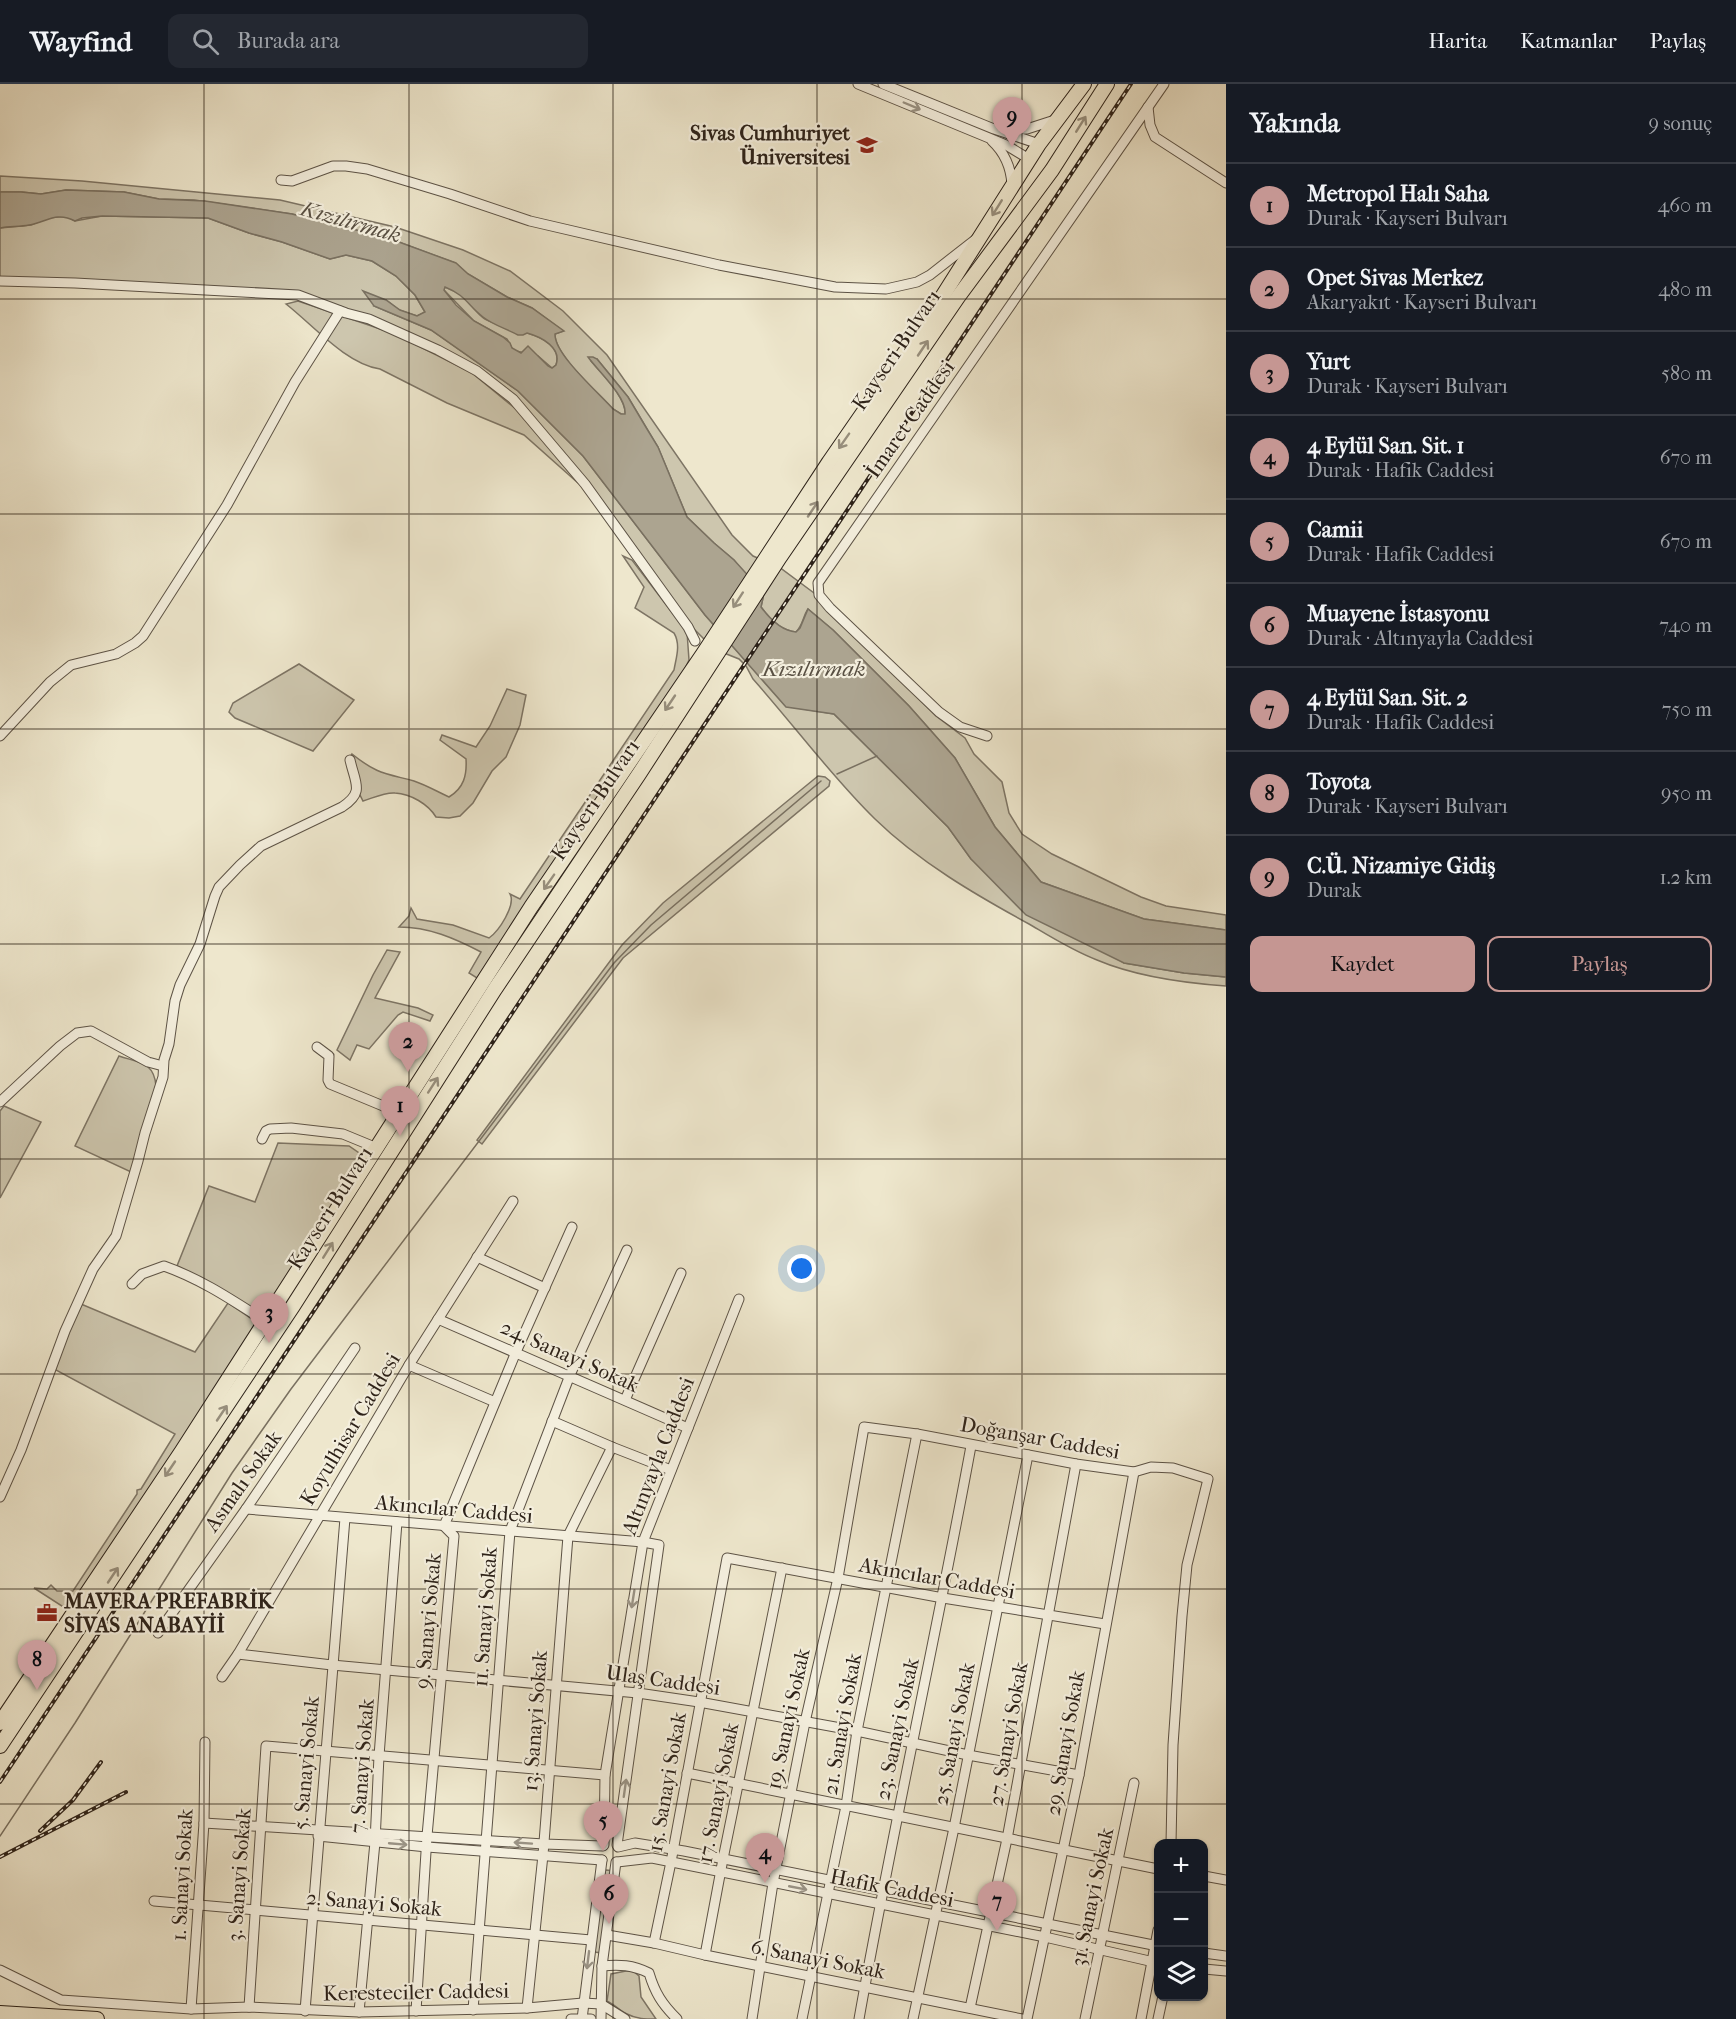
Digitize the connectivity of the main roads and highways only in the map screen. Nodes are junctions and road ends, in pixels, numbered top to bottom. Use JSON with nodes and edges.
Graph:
{"nodes":[{"id":1,"x":1084,"y":84,"type":"edge"},
{"id":2,"x":1107,"y":84,"type":"edge"},
{"id":3,"x":1039,"y":144,"type":"junction"},
{"id":4,"x":1029,"y":159,"type":"junction"},
{"id":5,"x":1054,"y":167,"type":"junction"},
{"id":6,"x":775,"y":554,"type":"junction"},
{"id":7,"x":708,"y":657,"type":"junction"},
{"id":8,"x":0,"y":1723,"type":"edge"},
{"id":9,"x":0,"y":1746,"type":"edge"},
{"id":10,"x":0,"y":2013,"type":"edge"},
{"id":11,"x":97,"y":2019,"type":"edge"}],
"edges":[{"from":1,"to":3,"type":"highway"},
{"from":5,"to":2,"type":"highway","name":"Kayseri Bulvarı","one_way":true},
{"from":3,"to":4,"type":"highway"},
{"from":3,"to":5,"type":"highway"},
{"from":4,"to":5,"type":"highway"},
{"from":4,"to":6,"type":"highway","name":"Kayseri Bulvarı","one_way":true},
{"from":6,"to":5,"type":"highway","name":"Kayseri Bulvarı","one_way":true},
{"from":6,"to":7,"type":"highway"},
{"from":7,"to":8,"type":"highway","name":"Kayseri Bulvarı","one_way":true},
{"from":9,"to":7,"type":"highway","name":"Kayseri Bulvarı","one_way":true},
{"from":10,"to":11,"type":"highway"}]}
